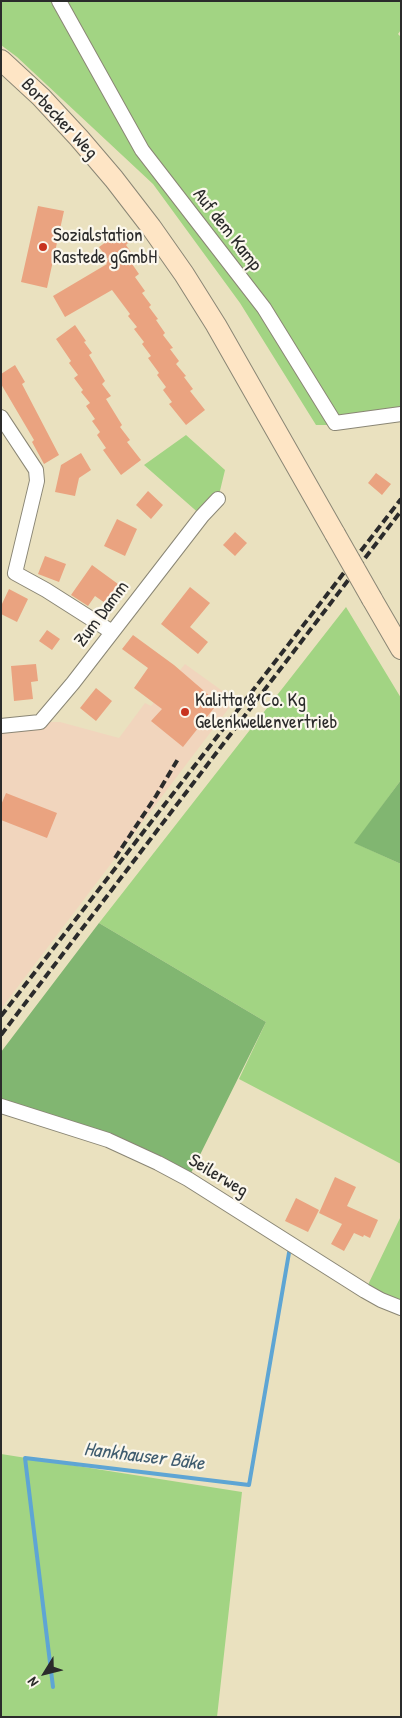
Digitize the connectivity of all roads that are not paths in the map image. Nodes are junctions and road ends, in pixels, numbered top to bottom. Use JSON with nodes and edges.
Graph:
{"nodes":[{"id":1,"x":59,"y":1,"type":"edge"},
{"id":2,"x":1,"y":60,"type":"edge"},
{"id":3,"x":401,"y":414,"type":"edge"},
{"id":4,"x":1,"y":417,"type":"edge"},
{"id":5,"x":218,"y":498,"type":"dead end"},
{"id":6,"x":112,"y":632,"type":"junction"},
{"id":7,"x":401,"y":649,"type":"edge"},
{"id":8,"x":1,"y":726,"type":"edge"},
{"id":9,"x":1,"y":1106,"type":"edge"},
{"id":10,"x":401,"y":1308,"type":"edge"}],
"edges":[{"from":1,"to":3,"type":"street","name":"Auf dem Kamp"},
{"from":2,"to":7,"type":"street","name":"Borbecker Weg","bridge":true},
{"from":4,"to":6,"type":"street"},
{"from":5,"to":6,"type":"street","name":"Zum Damm"},
{"from":6,"to":8,"type":"street","name":"Zum Damm"},
{"from":9,"to":10,"type":"street","name":"Seilerweg"}]}
